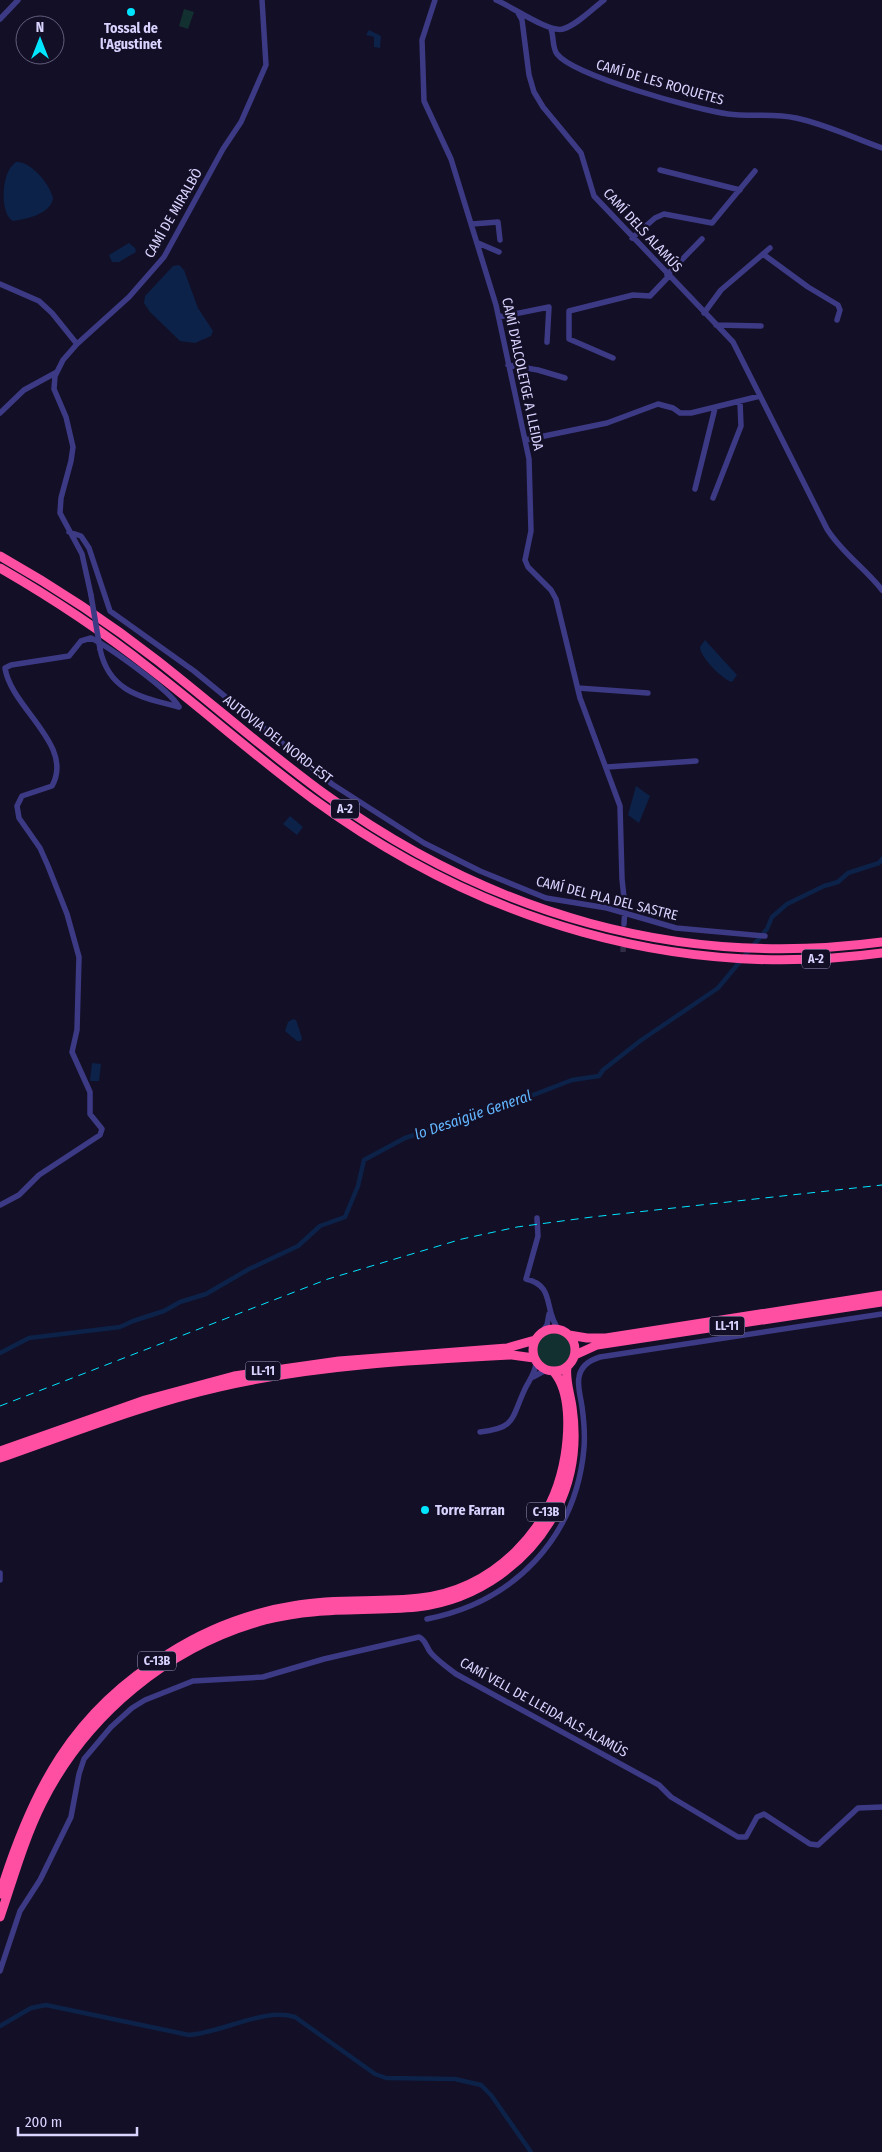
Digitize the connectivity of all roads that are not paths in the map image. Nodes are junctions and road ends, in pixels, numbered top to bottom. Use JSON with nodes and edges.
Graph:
{"nodes":[{"id":1,"x":18,"y":0,"type":"edge"},
{"id":2,"x":262,"y":0,"type":"edge"},
{"id":3,"x":435,"y":0,"type":"edge"},
{"id":4,"x":604,"y":0,"type":"edge"},
{"id":5,"x":498,"y":1,"type":"edge"},
{"id":6,"x":517,"y":11,"type":"junction"},
{"id":7,"x":0,"y":19,"type":"edge"},
{"id":8,"x":551,"y":29,"type":"junction"},
{"id":9,"x":882,"y":148,"type":"edge"},
{"id":10,"x":660,"y":170,"type":"dead end"},
{"id":11,"x":755,"y":171,"type":"dead end"},
{"id":12,"x":740,"y":190,"type":"junction"},
{"id":13,"x":472,"y":224,"type":"junction"},
{"id":14,"x":632,"y":238,"type":"junction"},
{"id":15,"x":702,"y":239,"type":"dead end"},
{"id":16,"x":500,"y":240,"type":"dead end"},
{"id":17,"x":478,"y":243,"type":"junction"},
{"id":18,"x":770,"y":248,"type":"dead end"},
{"id":19,"x":499,"y":252,"type":"dead end"},
{"id":20,"x":763,"y":254,"type":"junction"},
{"id":21,"x":668,"y":276,"type":"junction"},
{"id":22,"x":0,"y":284,"type":"edge"},
{"id":23,"x":704,"y":313,"type":"junction"},
{"id":24,"x":499,"y":317,"type":"junction"},
{"id":25,"x":837,"y":320,"type":"dead end"},
{"id":26,"x":716,"y":324,"type":"junction"},
{"id":27,"x":762,"y":326,"type":"dead end"},
{"id":28,"x":547,"y":342,"type":"dead end"},
{"id":29,"x":77,"y":344,"type":"junction"},
{"id":30,"x":613,"y":358,"type":"dead end"},
{"id":31,"x":508,"y":365,"type":"junction"},
{"id":32,"x":57,"y":372,"type":"junction"},
{"id":33,"x":565,"y":378,"type":"dead end"},
{"id":34,"x":760,"y":396,"type":"junction"},
{"id":35,"x":740,"y":402,"type":"junction"},
{"id":36,"x":715,"y":408,"type":"junction"},
{"id":37,"x":0,"y":413,"type":"edge"},
{"id":38,"x":526,"y":440,"type":"junction"},
{"id":39,"x":696,"y":488,"type":"dead end"},
{"id":40,"x":713,"y":498,"type":"dead end"},
{"id":41,"x":69,"y":532,"type":"junction"},
{"id":42,"x":0,"y":556,"type":"edge"},
{"id":43,"x":0,"y":568,"type":"edge"},
{"id":44,"x":882,"y":590,"type":"edge"},
{"id":45,"x":578,"y":688,"type":"junction"},
{"id":46,"x":648,"y":693,"type":"dead end"},
{"id":47,"x":696,"y":761,"type":"dead end"},
{"id":48,"x":607,"y":767,"type":"junction"},
{"id":49,"x":625,"y":913,"type":"junction"},
{"id":50,"x":624,"y":924,"type":"tunnel mouth"},
{"id":51,"x":762,"y":936,"type":"dead end"},
{"id":52,"x":882,"y":942,"type":"edge"},
{"id":53,"x":882,"y":953,"type":"edge"},
{"id":54,"x":0,"y":1205,"type":"edge"},
{"id":55,"x":537,"y":1218,"type":"dead end"},
{"id":56,"x":882,"y":1290,"type":"edge"},
{"id":57,"x":882,"y":1295,"type":"edge"},
{"id":58,"x":882,"y":1302,"type":"edge"},
{"id":59,"x":550,"y":1312,"type":"junction"},
{"id":60,"x":882,"y":1314,"type":"edge"},
{"id":61,"x":559,"y":1330,"type":"junction"},
{"id":62,"x":569,"y":1335,"type":"junction"},
{"id":63,"x":630,"y":1335,"type":"junction"},
{"id":64,"x":538,"y":1337,"type":"junction"},
{"id":65,"x":575,"y":1355,"type":"junction"},
{"id":66,"x":535,"y":1361,"type":"junction"},
{"id":67,"x":567,"y":1367,"type":"junction"},
{"id":68,"x":550,"y":1371,"type":"junction"},
{"id":69,"x":533,"y":1377,"type":"junction"},
{"id":70,"x":480,"y":1432,"type":"dead end"},
{"id":71,"x":0,"y":1451,"type":"edge"},
{"id":72,"x":0,"y":1458,"type":"edge"},
{"id":73,"x":0,"y":1573,"type":"edge"},
{"id":74,"x":0,"y":1580,"type":"edge"},
{"id":75,"x":427,"y":1619,"type":"dead end"},
{"id":76,"x":882,"y":1807,"type":"edge"},
{"id":77,"x":0,"y":1894,"type":"edge"},
{"id":78,"x":0,"y":1917,"type":"edge"},
{"id":79,"x":0,"y":1971,"type":"edge"}],
"edges":[{"from":1,"to":7,"type":"street"},
{"from":2,"to":29,"type":"street","name":"CAMÍ DE MIRALBÒ"},
{"from":3,"to":13,"type":"street","name":"CAMÍ D'ALCOLETGE A LLEIDA"},
{"from":4,"to":8,"type":"street"},
{"from":5,"to":6,"type":"street"},
{"from":6,"to":8,"type":"street"},
{"from":6,"to":14,"type":"street","name":"CAMÍ DELS ALAMÚS"},
{"from":8,"to":9,"type":"street","name":"CAMÍ DE LES ROQUETES"},
{"from":10,"to":12,"type":"street"},
{"from":11,"to":12,"type":"street"},
{"from":12,"to":14,"type":"street"},
{"from":13,"to":16,"type":"street"},
{"from":13,"to":17,"type":"street","name":"CAMÍ D'ALCOLETGE A LLEIDA"},
{"from":14,"to":21,"type":"street","name":"CAMÍ DELS ALAMÚS"},
{"from":15,"to":21,"type":"street"},
{"from":17,"to":19,"type":"street"},
{"from":17,"to":24,"type":"street","name":"CAMÍ D'ALCOLETGE A LLEIDA"},
{"from":18,"to":20,"type":"street"},
{"from":20,"to":23,"type":"street"},
{"from":20,"to":25,"type":"street"},
{"from":21,"to":23,"type":"street","name":"CAMÍ DELS ALAMÚS"},
{"from":21,"to":30,"type":"street"},
{"from":22,"to":29,"type":"street"},
{"from":23,"to":26,"type":"street","name":"CAMÍ DELS ALAMÚS"},
{"from":24,"to":28,"type":"street"},
{"from":24,"to":31,"type":"street","name":"CAMÍ D'ALCOLETGE A LLEIDA"},
{"from":26,"to":27,"type":"street"},
{"from":26,"to":34,"type":"street","name":"CAMÍ DELS ALAMÚS"},
{"from":29,"to":32,"type":"street","name":"CAMÍ DE MIRALBÒ"},
{"from":31,"to":33,"type":"street"},
{"from":31,"to":38,"type":"street","name":"CAMÍ D'ALCOLETGE A LLEIDA"},
{"from":32,"to":37,"type":"street","name":"CAMÍ DE MIRALBÒ"},
{"from":32,"to":41,"type":"street"},
{"from":34,"to":35,"type":"street"},
{"from":34,"to":44,"type":"street","name":"CAMÍ DELS ALAMÚS"},
{"from":35,"to":36,"type":"street"},
{"from":35,"to":40,"type":"street"},
{"from":36,"to":38,"type":"street"},
{"from":36,"to":39,"type":"street"},
{"from":38,"to":45,"type":"street","name":"CAMÍ D'ALCOLETGE A LLEIDA"},
{"from":41,"to":49,"type":"street","name":"CAMÍ DEL PLA DEL SASTRE"},
{"from":41,"to":54,"type":"street","bridge":true},
{"from":42,"to":52,"type":"highway","name":"AUTOVIA DEL NORD-EST","number":"A-2"},
{"from":43,"to":53,"type":"highway","name":"AUTOVIA DEL NORD-EST","number":"A-2"},
{"from":45,"to":46,"type":"street"},
{"from":45,"to":48,"type":"street","name":"CAMÍ D'ALCOLETGE A LLEIDA"},
{"from":47,"to":48,"type":"street"},
{"from":48,"to":49,"type":"street","name":"CAMÍ D'ALCOLETGE A LLEIDA"},
{"from":49,"to":50,"type":"street","name":"CAMÍ D'ALCOLETGE A LLEIDA"},
{"from":49,"to":51,"type":"street","name":"CAMÍ DEL PLA DEL SASTRE"},
{"from":55,"to":59,"type":"street"},
{"from":56,"to":63,"type":"highway"},
{"from":57,"to":63,"type":"highway","number":"LL-11"},
{"from":58,"to":65,"type":"highway","number":"LL-11"},
{"from":59,"to":61,"type":"street"},
{"from":59,"to":64,"type":"street"},
{"from":60,"to":75,"type":"street"},
{"from":61,"to":62,"type":"highway","number":"LL-11"},
{"from":61,"to":64,"type":"highway","number":"LL-11"},
{"from":62,"to":63,"type":"highway","number":"LL-11"},
{"from":62,"to":65,"type":"highway"},
{"from":64,"to":66,"type":"highway"},
{"from":64,"to":71,"type":"highway","number":"LL-11"},
{"from":65,"to":67,"type":"highway"},
{"from":66,"to":68,"type":"highway","number":"LL-11"},
{"from":66,"to":69,"type":"street"},
{"from":66,"to":72,"type":"highway","number":"LL-11"},
{"from":67,"to":68,"type":"highway"},
{"from":67,"to":78,"type":"highway","number":"C-13B"},
{"from":68,"to":69,"type":"street"},
{"from":68,"to":77,"type":"highway","number":"C-13B"},
{"from":69,"to":70,"type":"street"},
{"from":73,"to":74,"type":"street"},
{"from":76,"to":79,"type":"street","name":"CAMÍ VELL DE LLEIDA ALS ALAMÚS"}]}
